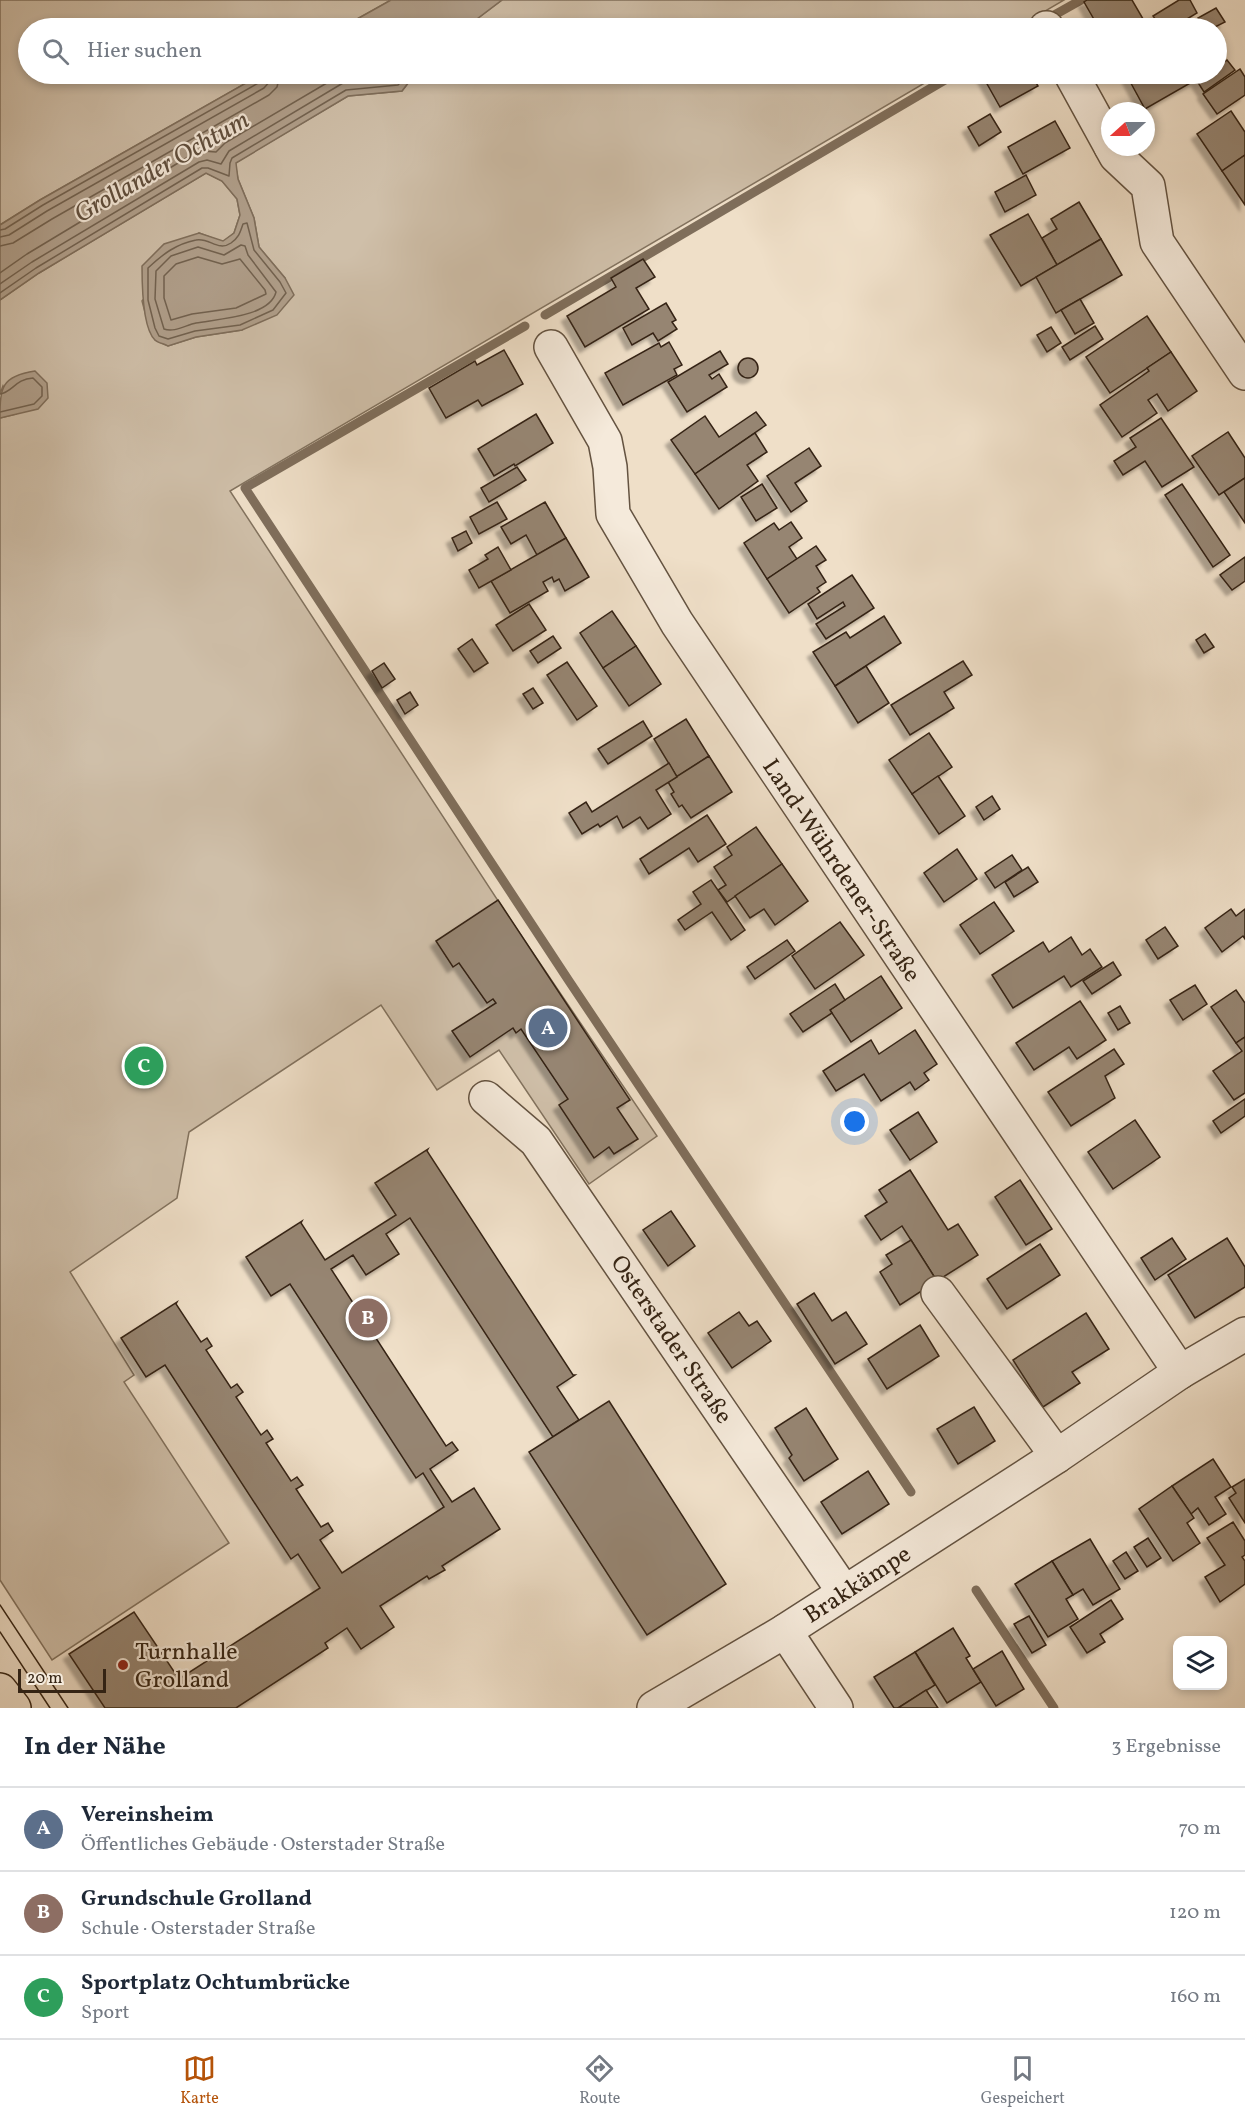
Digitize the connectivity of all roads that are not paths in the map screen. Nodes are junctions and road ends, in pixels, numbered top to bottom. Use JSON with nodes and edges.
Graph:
{"nodes":[{"id":1,"x":1077,"y":84,"type":"edge"},
{"id":2,"x":1101,"y":128,"type":"edge"},
{"id":3,"x":1116,"y":156,"type":"edge"},
{"id":4,"x":550,"y":347,"type":"dead end"},
{"id":5,"x":1245,"y":373,"type":"edge"},
{"id":6,"x":486,"y":1098,"type":"dead end"},
{"id":7,"x":938,"y":1293,"type":"dead end"},
{"id":8,"x":1245,"y":1334,"type":"edge"},
{"id":9,"x":1180,"y":1372,"type":"junction"},
{"id":10,"x":1057,"y":1456,"type":"junction"},
{"id":11,"x":844,"y":1592,"type":"junction"},
{"id":12,"x":785,"y":1631,"type":"junction"},
{"id":13,"x":0,"y":1690,"type":"edge"},
{"id":14,"x":14,"y":1708,"type":"edge"},
{"id":15,"x":654,"y":1708,"type":"edge"},
{"id":16,"x":836,"y":1708,"type":"edge"}],
"edges":[{"from":1,"to":2,"type":"street"},
{"from":3,"to":5,"type":"street"},
{"from":4,"to":9,"type":"street","name":"Land-Wührdener-Straße"},
{"from":6,"to":11,"type":"street","name":"Osterstader Straße"},
{"from":7,"to":10,"type":"street"},
{"from":8,"to":9,"type":"street","name":"Brakkämpe"},
{"from":9,"to":10,"type":"street","name":"Brakkämpe"},
{"from":10,"to":11,"type":"street","name":"Brakkämpe"},
{"from":11,"to":12,"type":"street","name":"Brakkämpe"},
{"from":12,"to":15,"type":"street","name":"Brakkämpe"},
{"from":12,"to":16,"type":"street"},
{"from":13,"to":14,"type":"highway"}]}
